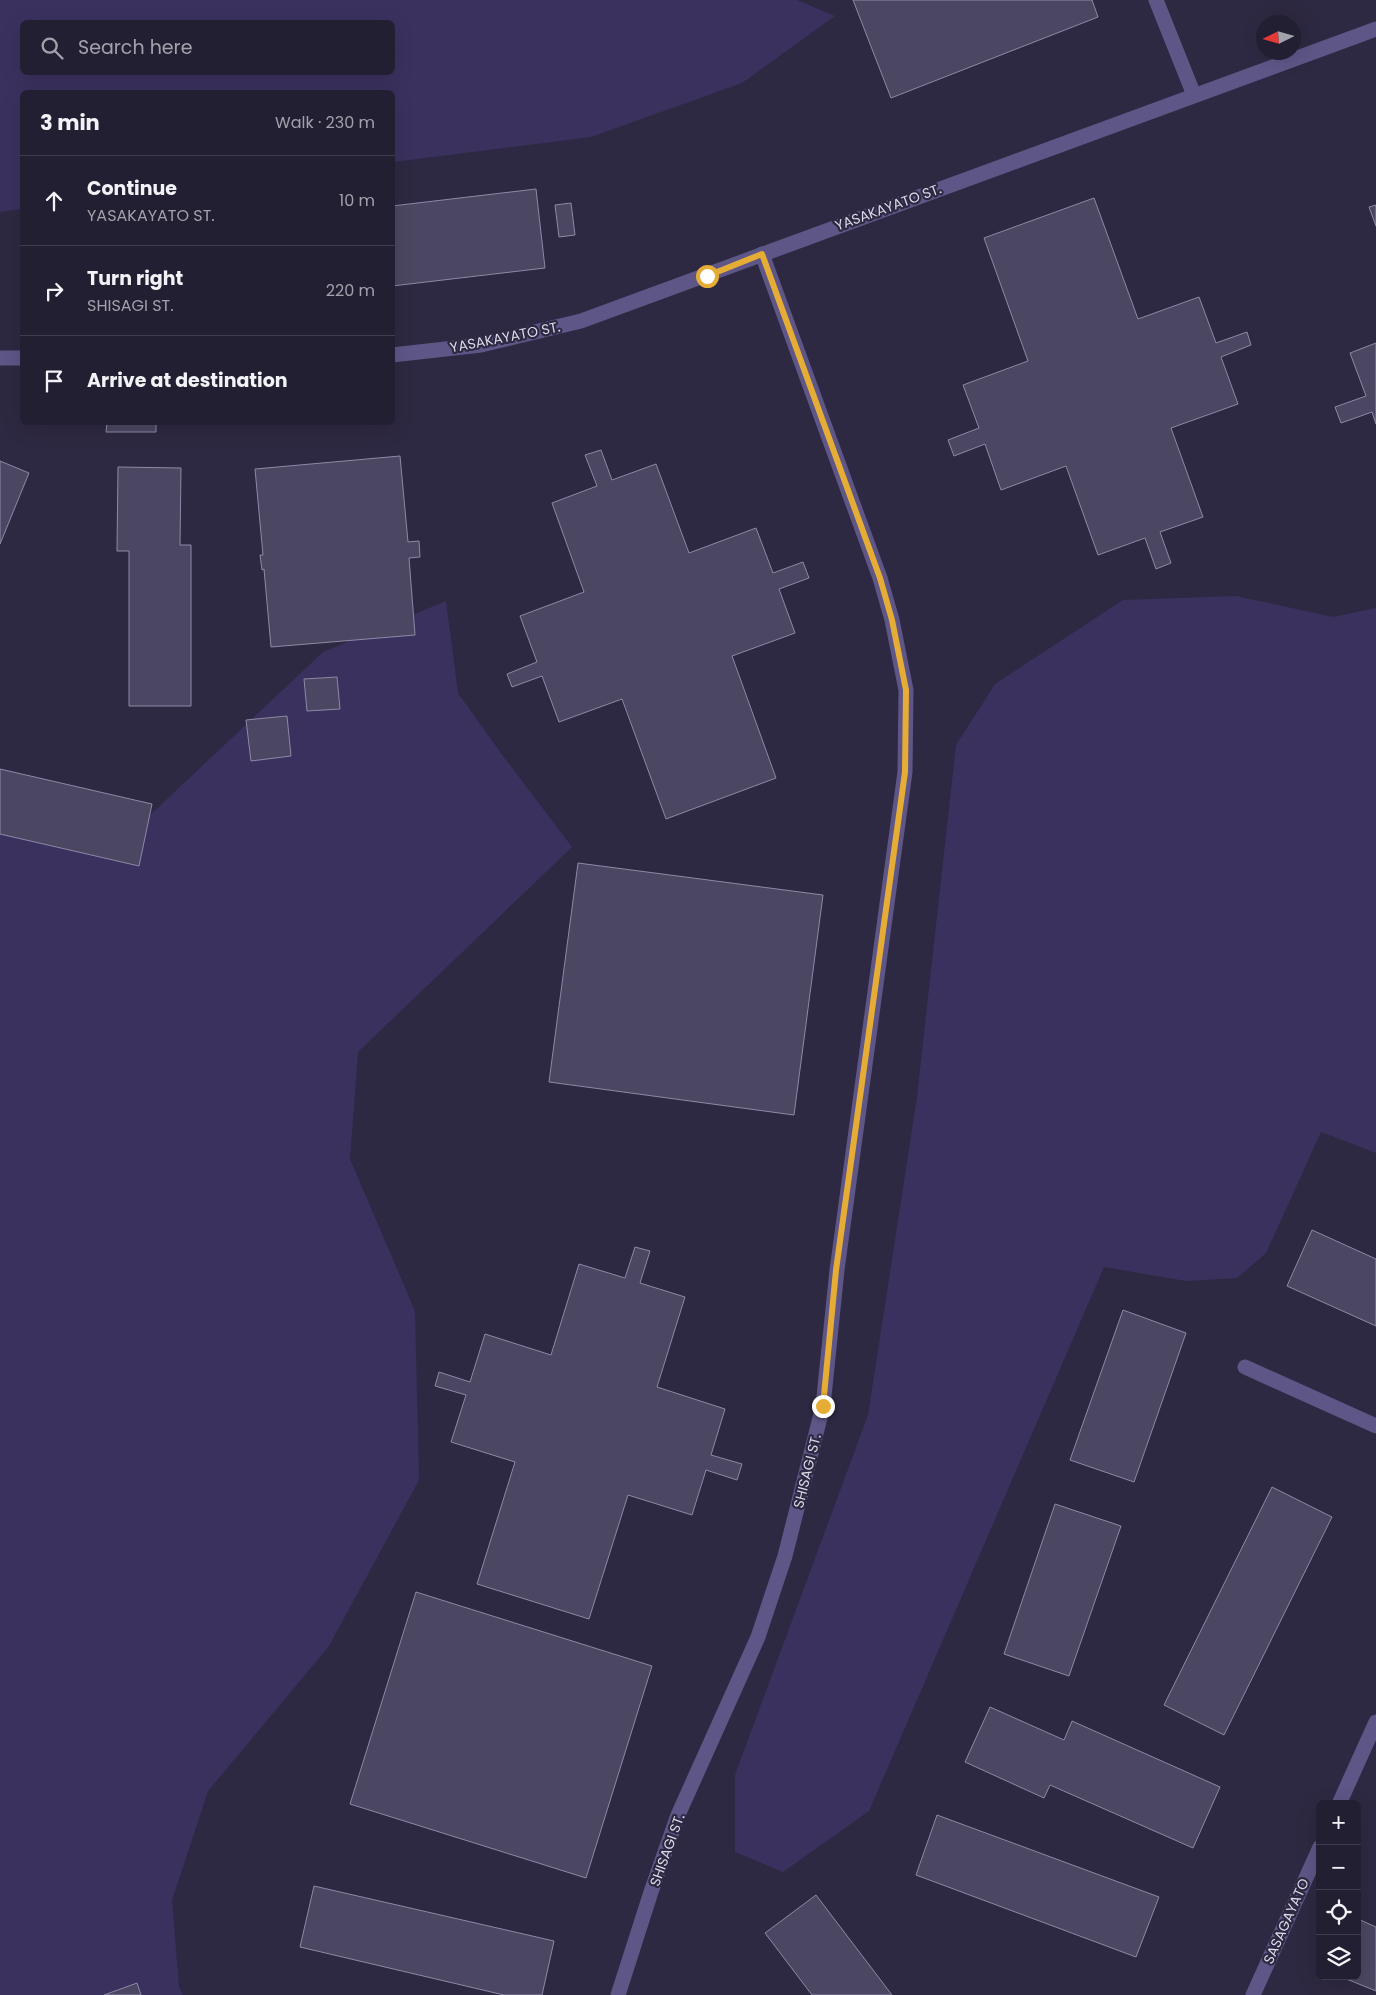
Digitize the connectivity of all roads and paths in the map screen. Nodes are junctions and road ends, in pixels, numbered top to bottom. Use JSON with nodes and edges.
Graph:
{"nodes":[{"id":1,"x":1156,"y":0,"type":"edge"},
{"id":2,"x":1376,"y":29,"type":"edge"},
{"id":3,"x":1194,"y":94,"type":"junction"},
{"id":4,"x":762,"y":254,"type":"junction"},
{"id":5,"x":395,"y":355,"type":"edge"},
{"id":6,"x":0,"y":358,"type":"edge"},
{"id":7,"x":20,"y":358,"type":"edge"},
{"id":8,"x":1245,"y":1367,"type":"dead end"},
{"id":9,"x":1376,"y":1426,"type":"edge"},
{"id":10,"x":1376,"y":1722,"type":"edge"},
{"id":11,"x":1341,"y":1800,"type":"edge"},
{"id":12,"x":1316,"y":1856,"type":"edge"},
{"id":13,"x":618,"y":1995,"type":"edge"},
{"id":14,"x":1253,"y":1995,"type":"edge"}],
"edges":[{"from":1,"to":3,"type":"lane"},
{"from":2,"to":3,"type":"lane","name":"YASAKAYATO ST."},
{"from":3,"to":4,"type":"lane","name":"YASAKAYATO ST."},
{"from":4,"to":5,"type":"lane","name":"YASAKAYATO ST."},
{"from":4,"to":13,"type":"lane","name":"SHISAGI ST."},
{"from":6,"to":7,"type":"lane"},
{"from":8,"to":9,"type":"lane"},
{"from":10,"to":11,"type":"lane"},
{"from":12,"to":14,"type":"lane","name":"SASAGAYATO"}]}
